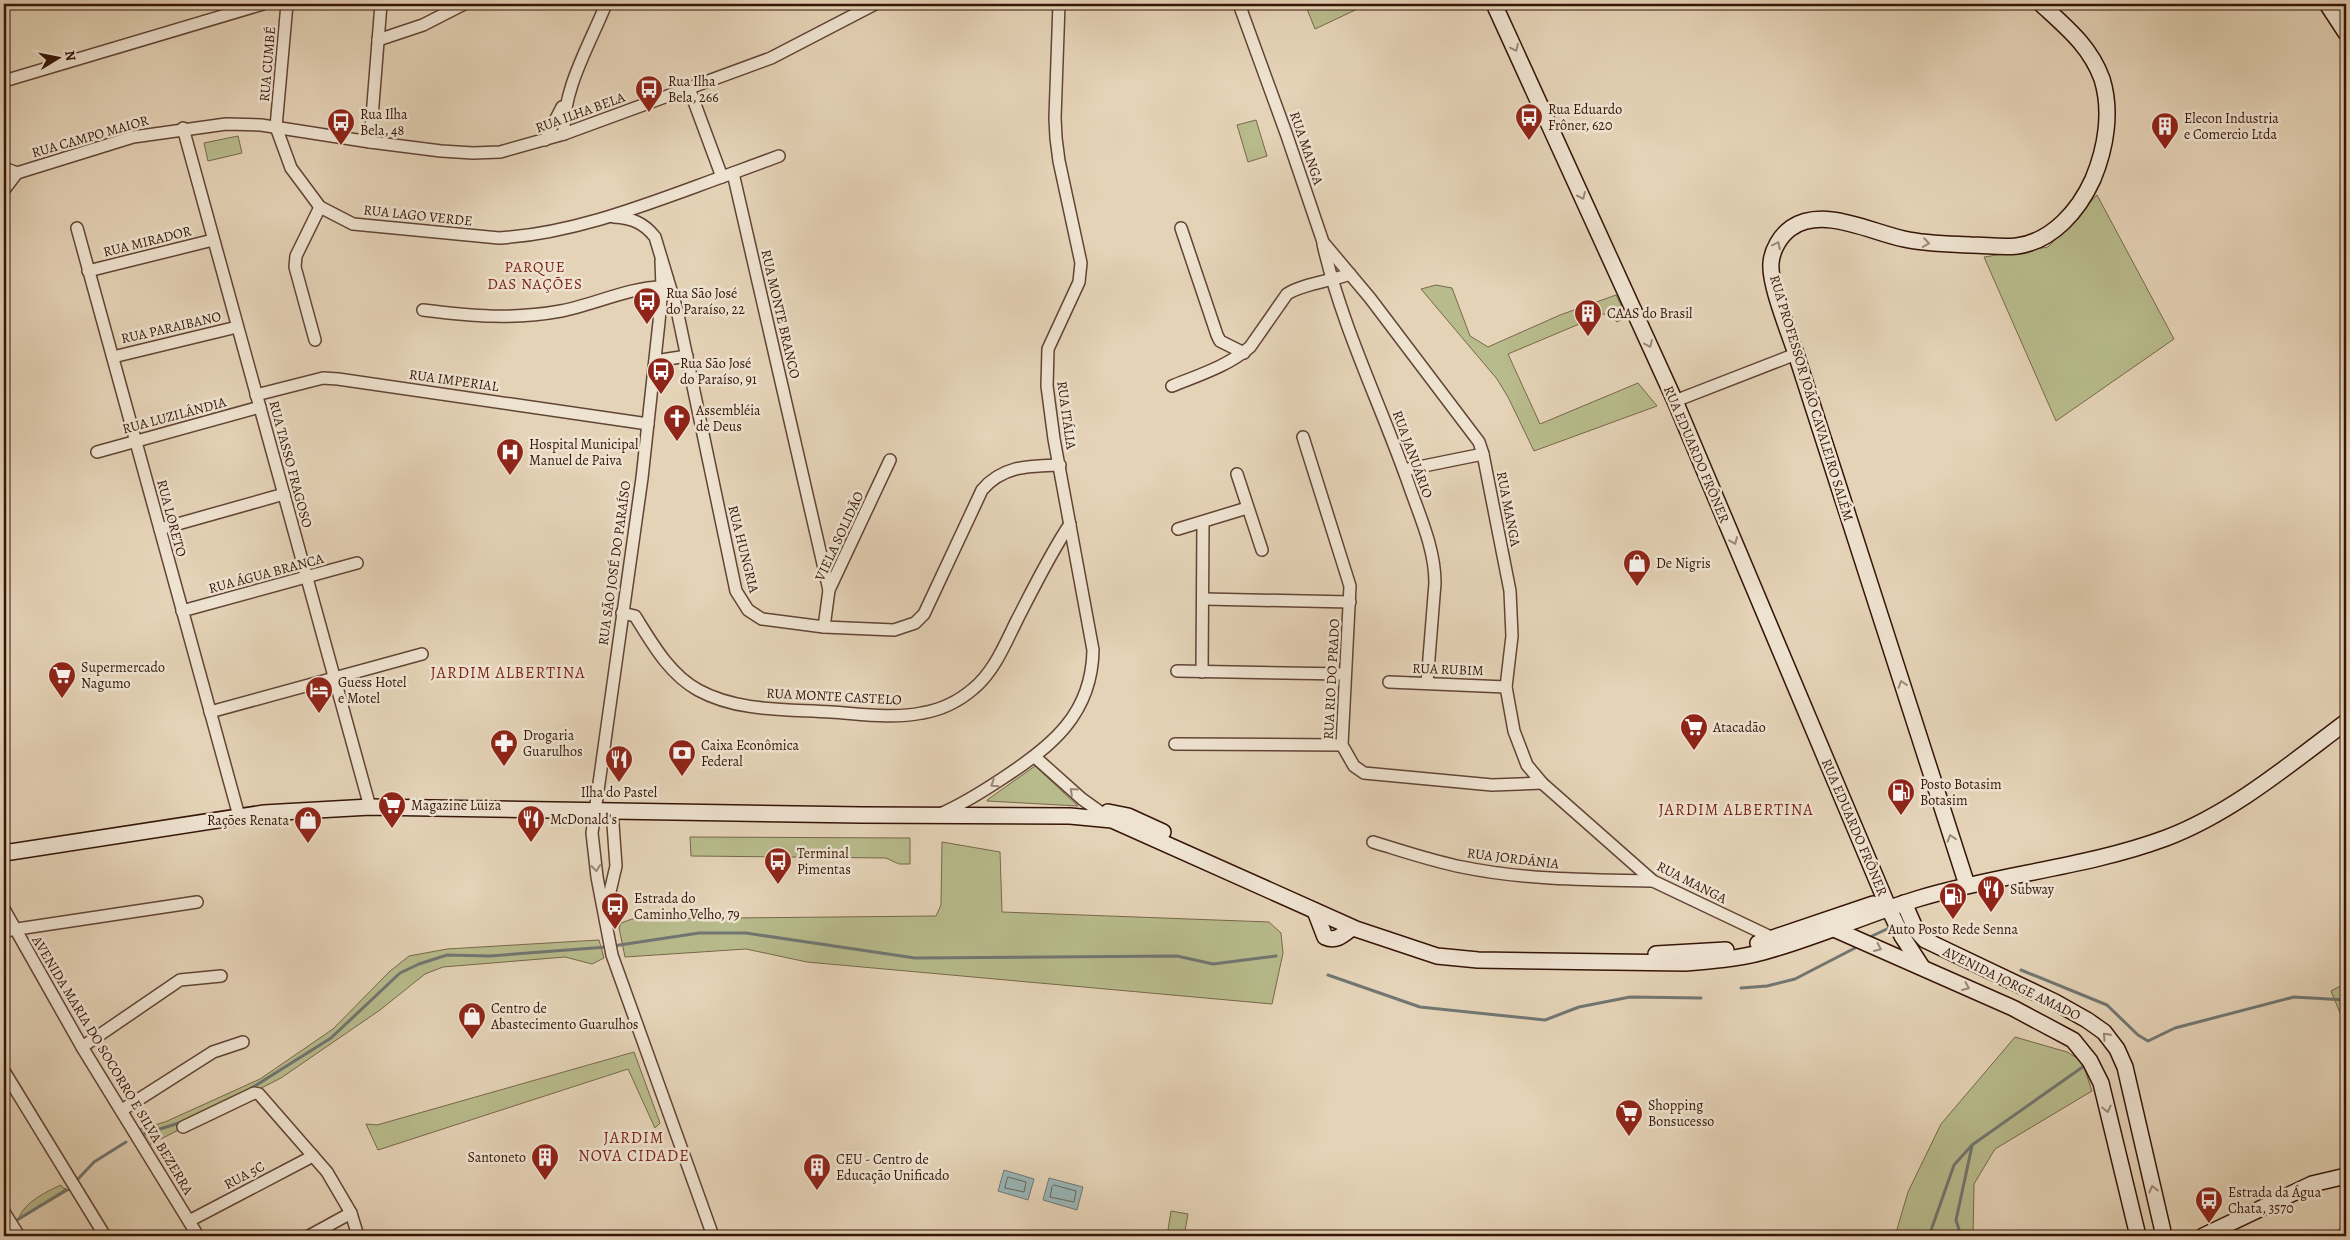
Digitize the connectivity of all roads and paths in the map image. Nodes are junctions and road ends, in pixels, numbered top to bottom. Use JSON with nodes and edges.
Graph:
{"nodes":[{"id":1,"x":263,"y":4,"type":"edge"},
{"id":2,"x":287,"y":4,"type":"edge"},
{"id":3,"x":381,"y":4,"type":"edge"},
{"id":4,"x":464,"y":4,"type":"edge"},
{"id":5,"x":606,"y":4,"type":"edge"},
{"id":6,"x":875,"y":4,"type":"edge"},
{"id":7,"x":1059,"y":4,"type":"edge"},
{"id":8,"x":1239,"y":4,"type":"edge"},
{"id":9,"x":1494,"y":4,"type":"edge"},
{"id":10,"x":2041,"y":4,"type":"edge"},
{"id":11,"x":2327,"y":4,"type":"edge"},
{"id":12,"x":2346,"y":33,"type":"edge"},
{"id":13,"x":378,"y":40,"type":"junction"},
{"id":14,"x":4,"y":81,"type":"edge"},
{"id":15,"x":689,"y":88,"type":"junction"},
{"id":16,"x":567,"y":96,"type":"junction"},
{"id":17,"x":276,"y":127,"type":"junction"},
{"id":18,"x":183,"y":128,"type":"junction"},
{"id":19,"x":564,"y":134,"type":"junction"},
{"id":20,"x":545,"y":140,"type":"junction"},
{"id":21,"x":370,"y":142,"type":"junction"},
{"id":22,"x":779,"y":156,"type":"dead end"},
{"id":23,"x":4,"y":168,"type":"edge"},
{"id":24,"x":17,"y":173,"type":"junction"},
{"id":25,"x":727,"y":175,"type":"junction"},
{"id":26,"x":4,"y":190,"type":"edge"},
{"id":27,"x":320,"y":207,"type":"junction"},
{"id":28,"x":608,"y":217,"type":"junction"},
{"id":29,"x":77,"y":228,"type":"dead end"},
{"id":30,"x":1181,"y":228,"type":"dead end"},
{"id":31,"x":214,"y":240,"type":"junction"},
{"id":32,"x":1323,"y":242,"type":"junction"},
{"id":33,"x":661,"y":261,"type":"junction"},
{"id":34,"x":88,"y":271,"type":"junction"},
{"id":35,"x":1350,"y":274,"type":"junction"},
{"id":36,"x":1331,"y":281,"type":"junction"},
{"id":37,"x":662,"y":287,"type":"junction"},
{"id":38,"x":423,"y":310,"type":"dead end"},
{"id":39,"x":237,"y":327,"type":"junction"},
{"id":40,"x":314,"y":340,"type":"dead end"},
{"id":41,"x":1244,"y":353,"type":"junction"},
{"id":42,"x":1796,"y":354,"type":"junction"},
{"id":43,"x":687,"y":356,"type":"junction"},
{"id":44,"x":112,"y":357,"type":"junction"},
{"id":45,"x":655,"y":360,"type":"junction"},
{"id":46,"x":1172,"y":386,"type":"dead end"},
{"id":47,"x":256,"y":395,"type":"junction"},
{"id":48,"x":1675,"y":402,"type":"junction"},
{"id":49,"x":260,"y":407,"type":"junction"},
{"id":50,"x":648,"y":424,"type":"junction"},
{"id":51,"x":1303,"y":437,"type":"dead end"},
{"id":52,"x":135,"y":441,"type":"junction"},
{"id":53,"x":96,"y":452,"type":"dead end"},
{"id":54,"x":1483,"y":454,"type":"junction"},
{"id":55,"x":890,"y":460,"type":"dead end"},
{"id":56,"x":1060,"y":465,"type":"junction"},
{"id":57,"x":1404,"y":470,"type":"junction"},
{"id":58,"x":1237,"y":474,"type":"dead end"},
{"id":59,"x":284,"y":494,"type":"junction"},
{"id":60,"x":1248,"y":508,"type":"junction"},
{"id":61,"x":1203,"y":522,"type":"junction"},
{"id":62,"x":1070,"y":524,"type":"junction"},
{"id":63,"x":160,"y":529,"type":"junction"},
{"id":64,"x":1178,"y":529,"type":"dead end"},
{"id":65,"x":1262,"y":550,"type":"dead end"},
{"id":66,"x":357,"y":563,"type":"dead end"},
{"id":67,"x":307,"y":578,"type":"junction"},
{"id":68,"x":829,"y":590,"type":"junction"},
{"id":69,"x":1204,"y":599,"type":"junction"},
{"id":70,"x":1350,"y":602,"type":"junction"},
{"id":71,"x":182,"y":611,"type":"junction"},
{"id":72,"x":622,"y":613,"type":"junction"},
{"id":73,"x":824,"y":627,"type":"junction"},
{"id":74,"x":422,"y":654,"type":"dead end"},
{"id":75,"x":1177,"y":671,"type":"dead end"},
{"id":76,"x":1202,"y":672,"type":"junction"},
{"id":77,"x":1344,"y":674,"type":"junction"},
{"id":78,"x":334,"y":679,"type":"junction"},
{"id":79,"x":1389,"y":682,"type":"dead end"},
{"id":80,"x":1427,"y":683,"type":"junction"},
{"id":81,"x":1506,"y":687,"type":"junction"},
{"id":82,"x":210,"y":712,"type":"junction"},
{"id":83,"x":2346,"y":714,"type":"edge"},
{"id":84,"x":2346,"y":722,"type":"edge"},
{"id":85,"x":1175,"y":744,"type":"dead end"},
{"id":86,"x":1342,"y":745,"type":"junction"},
{"id":87,"x":1034,"y":757,"type":"junction"},
{"id":88,"x":1542,"y":783,"type":"junction"},
{"id":89,"x":370,"y":807,"type":"junction"},
{"id":90,"x":594,"y":810,"type":"junction"},
{"id":91,"x":612,"y":810,"type":"junction"},
{"id":92,"x":1098,"y":810,"type":"junction"},
{"id":93,"x":937,"y":815,"type":"junction"},
{"id":94,"x":239,"y":816,"type":"junction"},
{"id":95,"x":1112,"y":820,"type":"junction"},
{"id":96,"x":1373,"y":842,"type":"dead end"},
{"id":97,"x":4,"y":853,"type":"edge"},
{"id":98,"x":1965,"y":880,"type":"junction"},
{"id":99,"x":1653,"y":882,"type":"junction"},
{"id":100,"x":197,"y":902,"type":"dead end"},
{"id":101,"x":1904,"y":903,"type":"junction"},
{"id":102,"x":1887,"y":904,"type":"junction"},
{"id":103,"x":4,"y":909,"type":"edge"},
{"id":104,"x":605,"y":914,"type":"junction"},
{"id":105,"x":1834,"y":929,"type":"junction"},
{"id":106,"x":9,"y":930,"type":"edge"},
{"id":107,"x":1780,"y":941,"type":"junction"},
{"id":108,"x":1922,"y":967,"type":"junction"},
{"id":109,"x":221,"y":976,"type":"dead end"},
{"id":110,"x":243,"y":1042,"type":"dead end"},
{"id":111,"x":82,"y":1047,"type":"junction"},
{"id":112,"x":4,"y":1071,"type":"edge"},
{"id":113,"x":122,"y":1110,"type":"junction"},
{"id":114,"x":183,"y":1127,"type":"dead end"},
{"id":115,"x":313,"y":1156,"type":"junction"},
{"id":116,"x":2346,"y":1176,"type":"edge"},
{"id":117,"x":2157,"y":1209,"type":"junction"},
{"id":118,"x":4,"y":1212,"type":"edge"},
{"id":119,"x":351,"y":1213,"type":"junction"},
{"id":120,"x":2132,"y":1215,"type":"junction"},
{"id":121,"x":190,"y":1221,"type":"junction"},
{"id":122,"x":2219,"y":1232,"type":"edge"},
{"id":123,"x":2346,"y":1233,"type":"edge"},
{"id":124,"x":19,"y":1236,"type":"edge"},
{"id":125,"x":105,"y":1236,"type":"edge"},
{"id":126,"x":198,"y":1236,"type":"edge"},
{"id":127,"x":309,"y":1236,"type":"edge"},
{"id":128,"x":358,"y":1236,"type":"edge"},
{"id":129,"x":713,"y":1236,"type":"edge"},
{"id":130,"x":2138,"y":1236,"type":"edge"},
{"id":131,"x":2164,"y":1236,"type":"edge"},
{"id":132,"x":2203,"y":1236,"type":"edge"},
{"id":133,"x":2341,"y":1236,"type":"edge"}],
"edges":[{"from":1,"to":14,"type":"street"},
{"from":2,"to":17,"type":"street","name":"RUA CUMBÉ"},
{"from":3,"to":13,"type":"street"},
{"from":4,"to":13,"type":"street"},
{"from":5,"to":16,"type":"street"},
{"from":6,"to":15,"type":"street","name":"RUA ILHA BELA"},
{"from":7,"to":56,"type":"street","name":"RUA ITÁLIA"},
{"from":8,"to":32,"type":"street","name":"RUA MANGA"},
{"from":9,"to":48,"type":"main road","name":"RUA EDUARDO FRÔNER","one_way":true},
{"from":42,"to":10,"type":"main road","name":"RUA PROFESSOR JOÃO CAVALEIRO SALÉM","one_way":true},
{"from":11,"to":12,"type":"main road"},
{"from":13,"to":21,"type":"street"},
{"from":15,"to":19,"type":"street","name":"RUA ILHA BELA"},
{"from":15,"to":25,"type":"street","name":"RUA MONTE BRANCO"},
{"from":16,"to":19,"type":"street"},
{"from":16,"to":20,"type":"street"},
{"from":17,"to":18,"type":"street","name":"RUA CAMPO MAIOR"},
{"from":17,"to":21,"type":"street","name":"RUA ILHA BELA"},
{"from":17,"to":27,"type":"street","name":"RUA LAGO VERDE"},
{"from":18,"to":24,"type":"street","name":"RUA CAMPO MAIOR"},
{"from":18,"to":31,"type":"street","name":"RUA TASSO FRAGOSO"},
{"from":19,"to":20,"type":"street","name":"RUA ILHA BELA"},
{"from":20,"to":21,"type":"street","name":"RUA ILHA BELA"},
{"from":22,"to":25,"type":"street"},
{"from":23,"to":24,"type":"street"},
{"from":24,"to":26,"type":"street"},
{"from":25,"to":28,"type":"street"},
{"from":25,"to":68,"type":"street","name":"RUA MONTE BRANCO"},
{"from":27,"to":28,"type":"street","name":"RUA LAGO VERDE"},
{"from":27,"to":40,"type":"street"},
{"from":28,"to":33,"type":"street","name":"RUA HUNGRIA"},
{"from":29,"to":34,"type":"street","name":"RUA LORETO"},
{"from":30,"to":41,"type":"street"},
{"from":31,"to":34,"type":"street","name":"RUA MIRADOR"},
{"from":31,"to":39,"type":"street","name":"RUA TASSO FRAGOSO"},
{"from":32,"to":35,"type":"street","name":"RUA MANGA"},
{"from":32,"to":36,"type":"street","name":"RUA JANUÁRIO"},
{"from":33,"to":37,"type":"street","name":"RUA SÃO JOSÉ DO PARAÍSO"},
{"from":33,"to":43,"type":"street","name":"RUA HUNGRIA"},
{"from":34,"to":44,"type":"street","name":"RUA LORETO"},
{"from":35,"to":36,"type":"street"},
{"from":35,"to":54,"type":"street","name":"RUA MANGA"},
{"from":36,"to":41,"type":"street"},
{"from":36,"to":57,"type":"street","name":"RUA JANUÁRIO"},
{"from":37,"to":38,"type":"street"},
{"from":37,"to":45,"type":"street","name":"RUA SÃO JOSÉ DO PARAÍSO"},
{"from":39,"to":44,"type":"street","name":"RUA PARAIBANO"},
{"from":39,"to":47,"type":"street","name":"RUA TASSO FRAGOSO"},
{"from":41,"to":46,"type":"street"},
{"from":42,"to":48,"type":"street"},
{"from":98,"to":42,"type":"main road","name":"RUA PROFESSOR JOÃO CAVALEIRO SALÉM","one_way":true},
{"from":43,"to":45,"type":"street"},
{"from":43,"to":73,"type":"street","name":"RUA HUNGRIA"},
{"from":44,"to":52,"type":"street","name":"RUA LORETO"},
{"from":45,"to":50,"type":"street","name":"RUA SÃO JOSÉ DO PARAÍSO"},
{"from":47,"to":49,"type":"street","name":"RUA TASSO FRAGOSO"},
{"from":47,"to":50,"type":"street","name":"RUA IMPERIAL"},
{"from":48,"to":102,"type":"main road","name":"RUA EDUARDO FRÔNER","one_way":true},
{"from":49,"to":52,"type":"street","name":"RUA LUZILÂNDIA"},
{"from":49,"to":59,"type":"street","name":"RUA TASSO FRAGOSO"},
{"from":50,"to":72,"type":"street","name":"RUA SÃO JOSÉ DO PARAÍSO"},
{"from":51,"to":70,"type":"street","name":"RUA RIO DO PRADO"},
{"from":52,"to":53,"type":"street","name":"RUA LUZILÂNDIA"},
{"from":52,"to":63,"type":"street","name":"RUA LORETO"},
{"from":54,"to":57,"type":"street"},
{"from":54,"to":81,"type":"street","name":"RUA MANGA"},
{"from":55,"to":68,"type":"street","name":"VIELA SOLIDÃO"},
{"from":56,"to":62,"type":"street","name":"RUA ITÁLIA"},
{"from":56,"to":73,"type":"street","name":"RUA HUNGRIA"},
{"from":57,"to":80,"type":"street","name":"RUA JANUÁRIO"},
{"from":58,"to":60,"type":"street"},
{"from":59,"to":63,"type":"street"},
{"from":59,"to":67,"type":"street","name":"RUA TASSO FRAGOSO"},
{"from":60,"to":61,"type":"street"},
{"from":60,"to":65,"type":"street"},
{"from":61,"to":64,"type":"street"},
{"from":61,"to":69,"type":"street"},
{"from":62,"to":72,"type":"street","name":"RUA MONTE CASTELO"},
{"from":62,"to":87,"type":"street","name":"RUA ITÁLIA"},
{"from":63,"to":71,"type":"street","name":"RUA LORETO"},
{"from":66,"to":67,"type":"street","name":"RUA ÁGUA BRANCA"},
{"from":67,"to":71,"type":"street","name":"RUA ÁGUA BRANCA"},
{"from":67,"to":78,"type":"street","name":"RUA TASSO FRAGOSO"},
{"from":68,"to":73,"type":"street","name":"VIELA SOLIDÃO"},
{"from":69,"to":70,"type":"street"},
{"from":69,"to":76,"type":"street"},
{"from":70,"to":77,"type":"street","name":"RUA RIO DO PRADO"},
{"from":71,"to":82,"type":"street","name":"RUA LORETO"},
{"from":72,"to":90,"type":"street","name":"RUA SÃO JOSÉ DO PARAÍSO"},
{"from":74,"to":78,"type":"street"},
{"from":75,"to":76,"type":"street"},
{"from":76,"to":77,"type":"street"},
{"from":77,"to":86,"type":"street","name":"RUA RIO DO PRADO"},
{"from":78,"to":82,"type":"street"},
{"from":78,"to":89,"type":"street","name":"RUA TASSO FRAGOSO"},
{"from":79,"to":80,"type":"street","name":"RUA RUBIM"},
{"from":80,"to":81,"type":"street","name":"RUA RUBIM"},
{"from":81,"to":88,"type":"street","name":"RUA MANGA"},
{"from":82,"to":94,"type":"street","name":"RUA LORETO"},
{"from":83,"to":98,"type":"main road"},
{"from":84,"to":98,"type":"main road"},
{"from":85,"to":86,"type":"street"},
{"from":86,"to":88,"type":"street","name":"RUA RIO DO PRADO"},
{"from":92,"to":87,"type":"street","one_way":true},
{"from":87,"to":93,"type":"street","name":"RUA ITÁLIA","one_way":true},
{"from":88,"to":99,"type":"street","name":"RUA MANGA"},
{"from":89,"to":90,"type":"main road"},
{"from":89,"to":94,"type":"main road"},
{"from":90,"to":91,"type":"main road"},
{"from":90,"to":104,"type":"street","name":"RUA SÃO JOSÉ DO PARAÍSO","one_way":true},
{"from":91,"to":93,"type":"main road"},
{"from":91,"to":104,"type":"street"},
{"from":92,"to":93,"type":"main road"},
{"from":92,"to":95,"type":"street"},
{"from":92,"to":107,"type":"main road"},
{"from":93,"to":95,"type":"main road"},
{"from":94,"to":97,"type":"main road"},
{"from":95,"to":107,"type":"main road"},
{"from":96,"to":99,"type":"street","name":"RUA JORDÂNIA"},
{"from":98,"to":101,"type":"main road"},
{"from":98,"to":102,"type":"main road"},
{"from":99,"to":107,"type":"street","name":"RUA MANGA"},
{"from":100,"to":106,"type":"street"},
{"from":101,"to":102,"type":"main road"},
{"from":117,"to":101,"type":"main road","name":"AVENIDA JORGE AMADO","one_way":true},
{"from":102,"to":105,"type":"main road"},
{"from":102,"to":107,"type":"main road"},
{"from":102,"to":108,"type":"main road"},
{"from":103,"to":106,"type":"street","name":"AVENIDA MARIA DO SOCORRO E SILVA BEZERRA"},
{"from":104,"to":129,"type":"street"},
{"from":105,"to":107,"type":"main road"},
{"from":105,"to":108,"type":"main road","name":"AVENIDA JORGE AMADO","one_way":true},
{"from":106,"to":111,"type":"street","name":"AVENIDA MARIA DO SOCORRO E SILVA BEZERRA"},
{"from":108,"to":120,"type":"main road","name":"AVENIDA JORGE AMADO","one_way":true},
{"from":109,"to":111,"type":"street"},
{"from":110,"to":113,"type":"street"},
{"from":111,"to":113,"type":"street","name":"AVENIDA MARIA DO SOCORRO E SILVA BEZERRA"},
{"from":112,"to":125,"type":"street"},
{"from":113,"to":121,"type":"street","name":"AVENIDA MARIA DO SOCORRO E SILVA BEZERRA"},
{"from":114,"to":115,"type":"street"},
{"from":115,"to":119,"type":"street"},
{"from":115,"to":121,"type":"street","name":"RUA 5C"},
{"from":116,"to":122,"type":"main road"},
{"from":117,"to":120,"type":"main road"},
{"from":117,"to":131,"type":"main road","name":"AVENIDA JORGE AMADO"},
{"from":118,"to":124,"type":"street"},
{"from":119,"to":127,"type":"street"},
{"from":119,"to":128,"type":"street"},
{"from":120,"to":130,"type":"main road","name":"AVENIDA JORGE AMADO"},
{"from":121,"to":126,"type":"street","name":"AVENIDA MARIA DO SOCORRO E SILVA BEZERRA"},
{"from":122,"to":132,"type":"main road"},
{"from":123,"to":133,"type":"street"}]}
